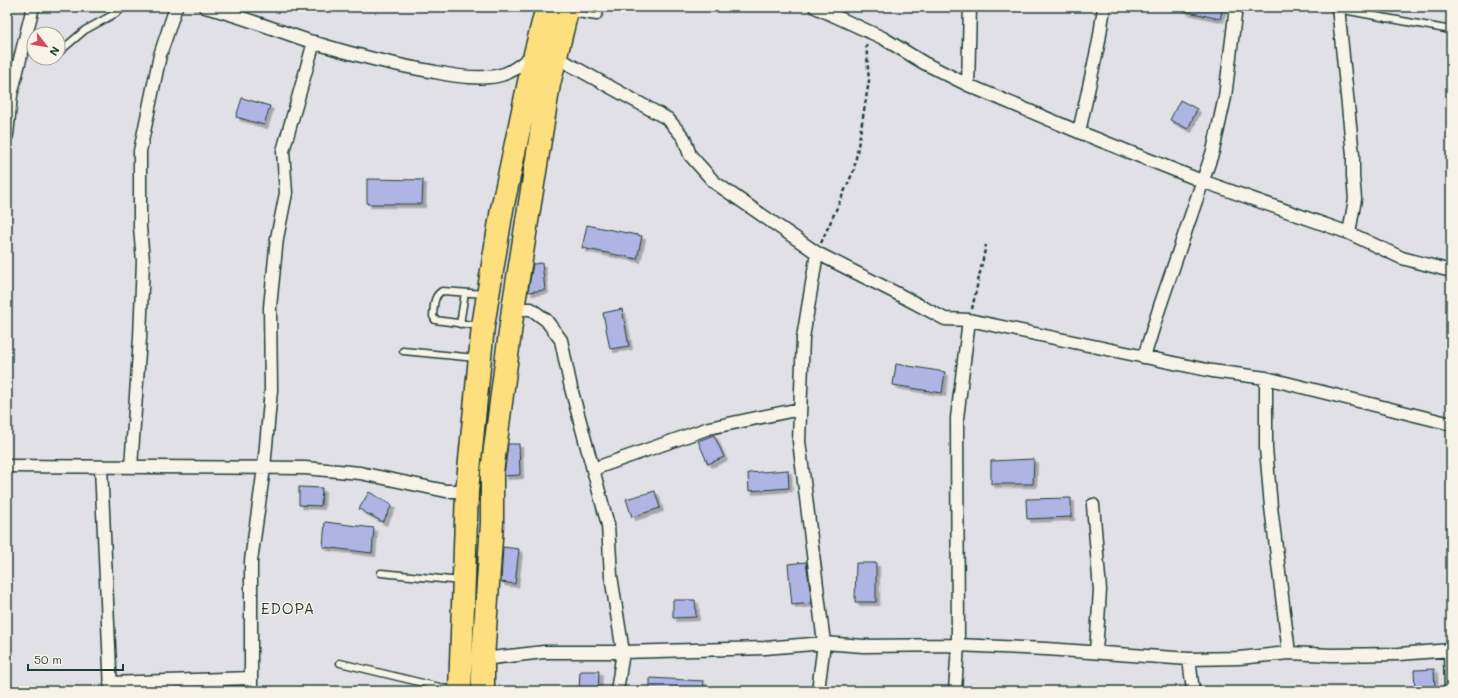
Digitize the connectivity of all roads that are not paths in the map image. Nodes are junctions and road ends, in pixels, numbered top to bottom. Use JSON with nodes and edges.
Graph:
{"nodes":[{"id":1,"x":34,"y":7,"type":"edge"},
{"id":2,"x":123,"y":7,"type":"edge"},
{"id":3,"x":176,"y":7,"type":"edge"},
{"id":4,"x":205,"y":7,"type":"edge"},
{"id":5,"x":601,"y":7,"type":"edge"},
{"id":6,"x":815,"y":7,"type":"edge"},
{"id":7,"x":970,"y":7,"type":"edge"},
{"id":8,"x":1104,"y":7,"type":"edge"},
{"id":9,"x":1236,"y":7,"type":"edge"},
{"id":10,"x":1338,"y":8,"type":"edge"},
{"id":11,"x":561,"y":9,"type":"edge"},
{"id":12,"x":1451,"y":30,"type":"edge"},
{"id":13,"x":314,"y":42,"type":"junction"},
{"id":14,"x":66,"y":46,"type":"edge"},
{"id":15,"x":545,"y":55,"type":"junction"},
{"id":16,"x":968,"y":85,"type":"junction"},
{"id":17,"x":1079,"y":132,"type":"junction"},
{"id":18,"x":7,"y":135,"type":"edge"},
{"id":19,"x":1202,"y":181,"type":"junction"},
{"id":20,"x":1349,"y":233,"type":"junction"},
{"id":21,"x":817,"y":253,"type":"junction"},
{"id":22,"x":1451,"y":272,"type":"edge"},
{"id":23,"x":465,"y":293,"type":"junction"},
{"id":24,"x":488,"y":294,"type":"junction"},
{"id":25,"x":513,"y":310,"type":"junction"},
{"id":26,"x":969,"y":320,"type":"junction"},
{"id":27,"x":460,"y":324,"type":"junction"},
{"id":28,"x":483,"y":326,"type":"junction"},
{"id":29,"x":403,"y":351,"type":"dead end"},
{"id":30,"x":1144,"y":357,"type":"junction"},
{"id":31,"x":480,"y":358,"type":"junction"},
{"id":32,"x":1266,"y":378,"type":"junction"},
{"id":33,"x":800,"y":409,"type":"junction"},
{"id":34,"x":1451,"y":424,"type":"edge"},
{"id":35,"x":7,"y":466,"type":"edge"},
{"id":36,"x":101,"y":467,"type":"junction"},
{"id":37,"x":131,"y":467,"type":"junction"},
{"id":38,"x":264,"y":468,"type":"junction"},
{"id":39,"x":593,"y":469,"type":"junction"},
{"id":40,"x":467,"y":491,"type":"junction"},
{"id":41,"x":1093,"y":505,"type":"dead end"},
{"id":42,"x":380,"y":573,"type":"dead end"},
{"id":43,"x":465,"y":581,"type":"junction"},
{"id":44,"x":824,"y":643,"type":"junction"},
{"id":45,"x":958,"y":645,"type":"junction"},
{"id":46,"x":1451,"y":650,"type":"edge"},
{"id":47,"x":623,"y":652,"type":"junction"},
{"id":48,"x":1096,"y":652,"type":"junction"},
{"id":49,"x":1289,"y":653,"type":"junction"},
{"id":50,"x":483,"y":659,"type":"junction"},
{"id":51,"x":1189,"y":659,"type":"junction"},
{"id":52,"x":340,"y":663,"type":"dead end"},
{"id":53,"x":251,"y":678,"type":"junction"},
{"id":54,"x":111,"y":687,"type":"edge"},
{"id":55,"x":251,"y":691,"type":"edge"},
{"id":56,"x":456,"y":691,"type":"edge"},
{"id":57,"x":460,"y":691,"type":"edge"},
{"id":58,"x":483,"y":691,"type":"edge"},
{"id":59,"x":617,"y":691,"type":"edge"},
{"id":60,"x":818,"y":691,"type":"edge"},
{"id":61,"x":955,"y":691,"type":"edge"},
{"id":62,"x":1192,"y":691,"type":"edge"},
{"id":63,"x":1451,"y":691,"type":"edge"}],
"edges":[{"from":1,"to":18,"type":"street"},
{"from":2,"to":14,"type":"lane"},
{"from":3,"to":37,"type":"street"},
{"from":4,"to":13,"type":"street"},
{"from":5,"to":11,"type":"lane"},
{"from":6,"to":16,"type":"street"},
{"from":7,"to":16,"type":"street"},
{"from":8,"to":17,"type":"street"},
{"from":9,"to":19,"type":"street"},
{"from":10,"to":12,"type":"lane"},
{"from":10,"to":20,"type":"street"},
{"from":11,"to":15,"type":"highway"},
{"from":13,"to":15,"type":"street"},
{"from":13,"to":38,"type":"street"},
{"from":15,"to":21,"type":"street"},
{"from":15,"to":24,"type":"highway"},
{"from":15,"to":25,"type":"highway"},
{"from":16,"to":17,"type":"street"},
{"from":17,"to":19,"type":"street"},
{"from":19,"to":20,"type":"street"},
{"from":19,"to":30,"type":"street"},
{"from":20,"to":22,"type":"street"},
{"from":21,"to":26,"type":"street"},
{"from":21,"to":33,"type":"street"},
{"from":23,"to":24,"type":"lane"},
{"from":23,"to":27,"type":"lane"},
{"from":23,"to":27,"type":"lane"},
{"from":24,"to":28,"type":"highway"},
{"from":25,"to":39,"type":"street"},
{"from":25,"to":50,"type":"highway"},
{"from":26,"to":30,"type":"street"},
{"from":26,"to":45,"type":"street"},
{"from":27,"to":28,"type":"lane"},
{"from":28,"to":31,"type":"highway"},
{"from":29,"to":31,"type":"lane"},
{"from":30,"to":32,"type":"street"},
{"from":31,"to":40,"type":"highway"},
{"from":32,"to":34,"type":"street"},
{"from":32,"to":49,"type":"street"},
{"from":33,"to":39,"type":"street"},
{"from":33,"to":44,"type":"street"},
{"from":35,"to":36,"type":"street"},
{"from":36,"to":37,"type":"street"},
{"from":36,"to":54,"type":"street"},
{"from":37,"to":38,"type":"street"},
{"from":38,"to":40,"type":"street"},
{"from":38,"to":53,"type":"street"},
{"from":39,"to":47,"type":"street"},
{"from":40,"to":43,"type":"highway"},
{"from":41,"to":48,"type":"street"},
{"from":42,"to":43,"type":"lane"},
{"from":43,"to":57,"type":"highway"},
{"from":44,"to":45,"type":"street"},
{"from":44,"to":47,"type":"street"},
{"from":44,"to":60,"type":"street"},
{"from":45,"to":48,"type":"street"},
{"from":45,"to":61,"type":"street"},
{"from":46,"to":49,"type":"street"},
{"from":46,"to":63,"type":"street"},
{"from":47,"to":50,"type":"street"},
{"from":47,"to":59,"type":"street"},
{"from":48,"to":51,"type":"street"},
{"from":49,"to":51,"type":"street"},
{"from":50,"to":58,"type":"highway"},
{"from":51,"to":62,"type":"street"},
{"from":52,"to":56,"type":"lane"},
{"from":53,"to":54,"type":"street"},
{"from":53,"to":55,"type":"street"}]}
